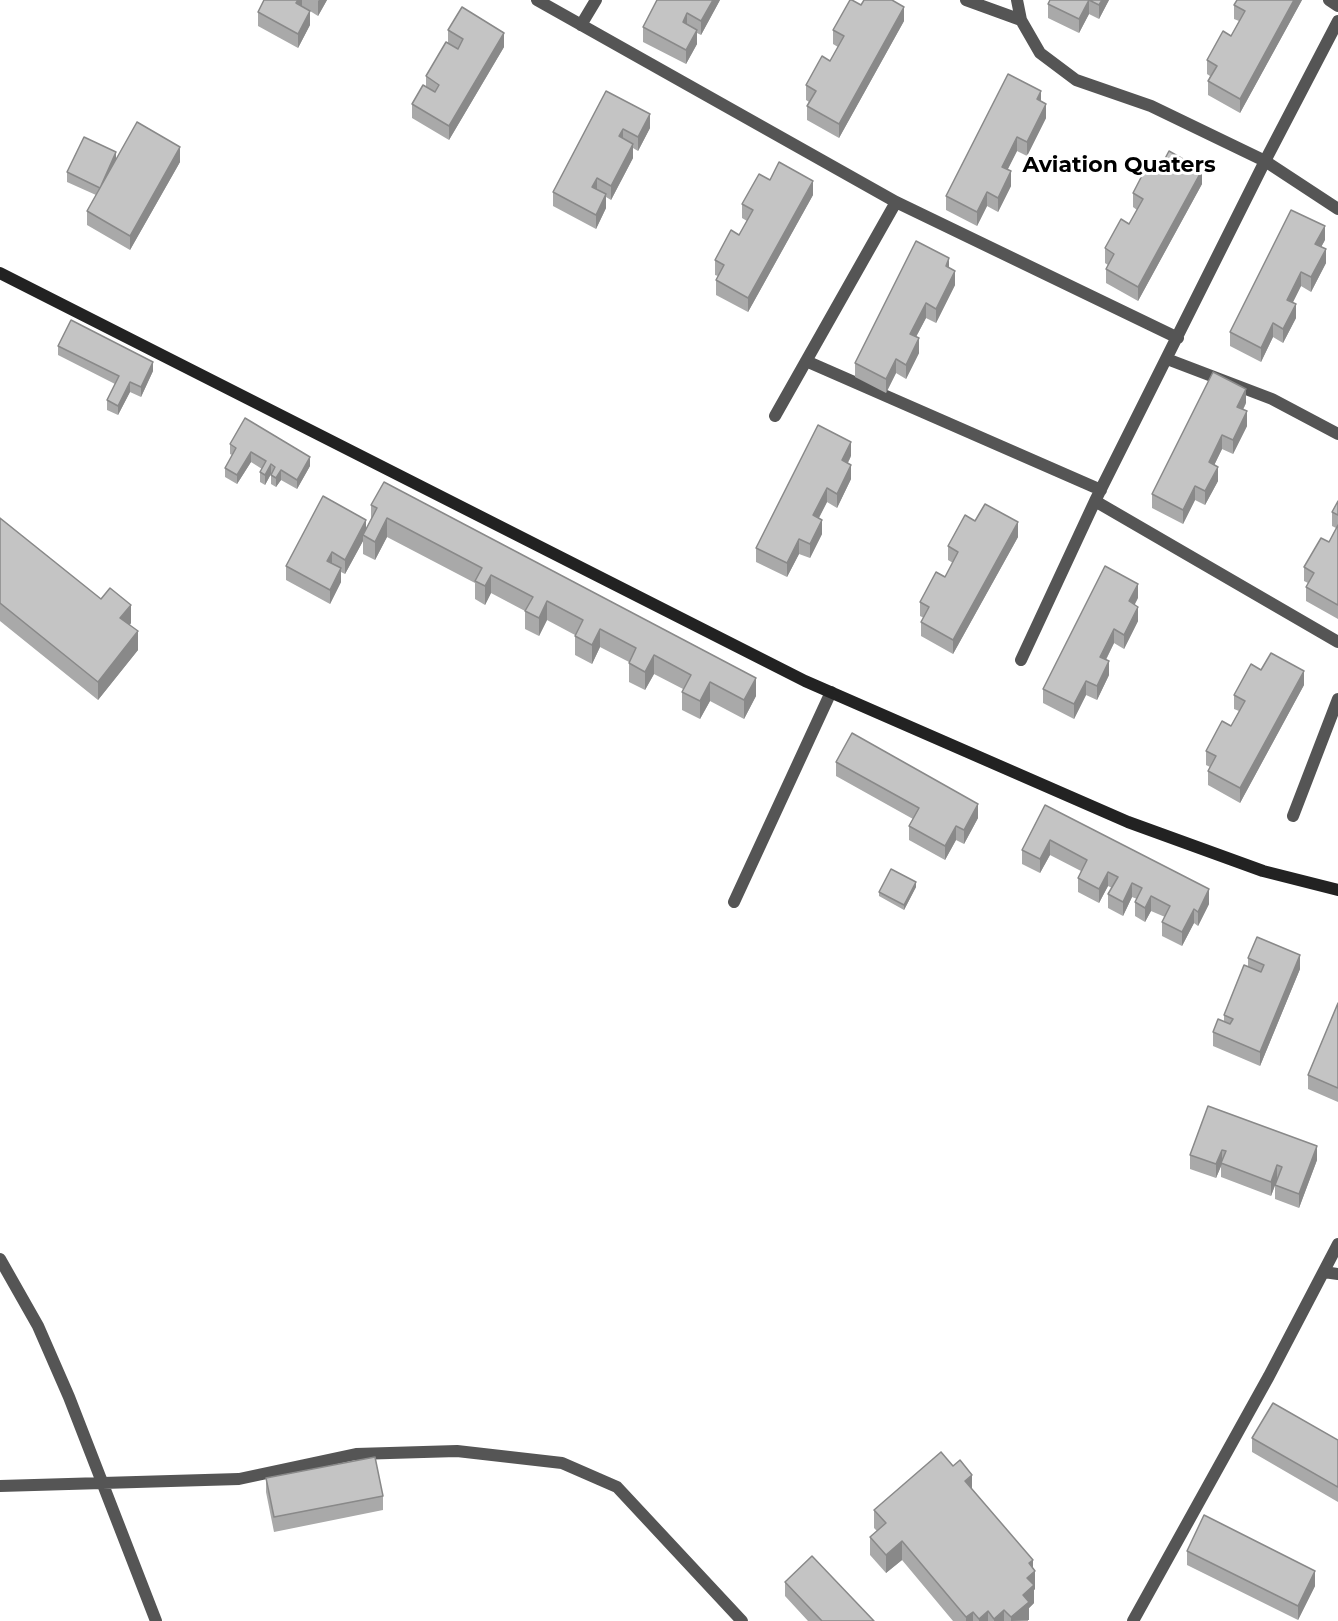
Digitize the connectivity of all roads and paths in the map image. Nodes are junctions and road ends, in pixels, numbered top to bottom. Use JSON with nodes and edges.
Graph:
{"nodes":[{"id":1,"x":537,"y":0,"type":"edge"},
{"id":2,"x":596,"y":0,"type":"edge"},
{"id":3,"x":966,"y":0,"type":"edge"},
{"id":4,"x":1017,"y":0,"type":"edge"},
{"id":5,"x":1329,"y":0,"type":"edge"},
{"id":6,"x":1338,"y":6,"type":"edge"},
{"id":7,"x":1021,"y":20,"type":"junction"},
{"id":8,"x":1338,"y":21,"type":"edge"},
{"id":9,"x":581,"y":25,"type":"junction"},
{"id":10,"x":1265,"y":161,"type":"junction"},
{"id":11,"x":896,"y":202,"type":"junction"},
{"id":12,"x":1338,"y":209,"type":"edge"},
{"id":13,"x":0,"y":273,"type":"edge"},
{"id":14,"x":1178,"y":338,"type":"junction"},
{"id":15,"x":1167,"y":359,"type":"junction"},
{"id":16,"x":806,"y":361,"type":"junction"},
{"id":17,"x":775,"y":416,"type":"dead end"},
{"id":18,"x":1338,"y":434,"type":"edge"},
{"id":19,"x":1098,"y":496,"type":"junction"},
{"id":20,"x":1338,"y":642,"type":"edge"},
{"id":21,"x":1021,"y":660,"type":"dead end"},
{"id":22,"x":831,"y":692,"type":"junction"},
{"id":23,"x":1338,"y":699,"type":"edge"},
{"id":24,"x":1293,"y":816,"type":"dead end"},
{"id":25,"x":1338,"y":890,"type":"edge"},
{"id":26,"x":734,"y":902,"type":"dead end"},
{"id":27,"x":1338,"y":1244,"type":"edge"},
{"id":28,"x":0,"y":1259,"type":"edge"},
{"id":29,"x":1324,"y":1272,"type":"junction"},
{"id":30,"x":1338,"y":1274,"type":"edge"},
{"id":31,"x":103,"y":1483,"type":"junction"},
{"id":32,"x":0,"y":1486,"type":"edge"},
{"id":33,"x":156,"y":1621,"type":"edge"},
{"id":34,"x":742,"y":1621,"type":"edge"},
{"id":35,"x":1133,"y":1621,"type":"edge"}],
"edges":[{"from":1,"to":9,"type":"street"},
{"from":2,"to":9,"type":"street"},
{"from":3,"to":7,"type":"street"},
{"from":4,"to":7,"type":"street"},
{"from":5,"to":6,"type":"street"},
{"from":7,"to":10,"type":"street"},
{"from":8,"to":10,"type":"street"},
{"from":9,"to":11,"type":"street"},
{"from":10,"to":12,"type":"street"},
{"from":10,"to":14,"type":"street"},
{"from":11,"to":14,"type":"street"},
{"from":11,"to":16,"type":"street"},
{"from":13,"to":22,"type":"main road"},
{"from":14,"to":15,"type":"street"},
{"from":15,"to":18,"type":"street"},
{"from":15,"to":19,"type":"street"},
{"from":16,"to":17,"type":"street"},
{"from":16,"to":19,"type":"street"},
{"from":19,"to":20,"type":"street"},
{"from":19,"to":21,"type":"street"},
{"from":22,"to":25,"type":"main road"},
{"from":22,"to":26,"type":"street"},
{"from":23,"to":24,"type":"street"},
{"from":27,"to":29,"type":"street"},
{"from":28,"to":31,"type":"street"},
{"from":29,"to":30,"type":"street"},
{"from":29,"to":35,"type":"street"},
{"from":31,"to":32,"type":"street"},
{"from":31,"to":33,"type":"street"},
{"from":31,"to":34,"type":"street"}]}
